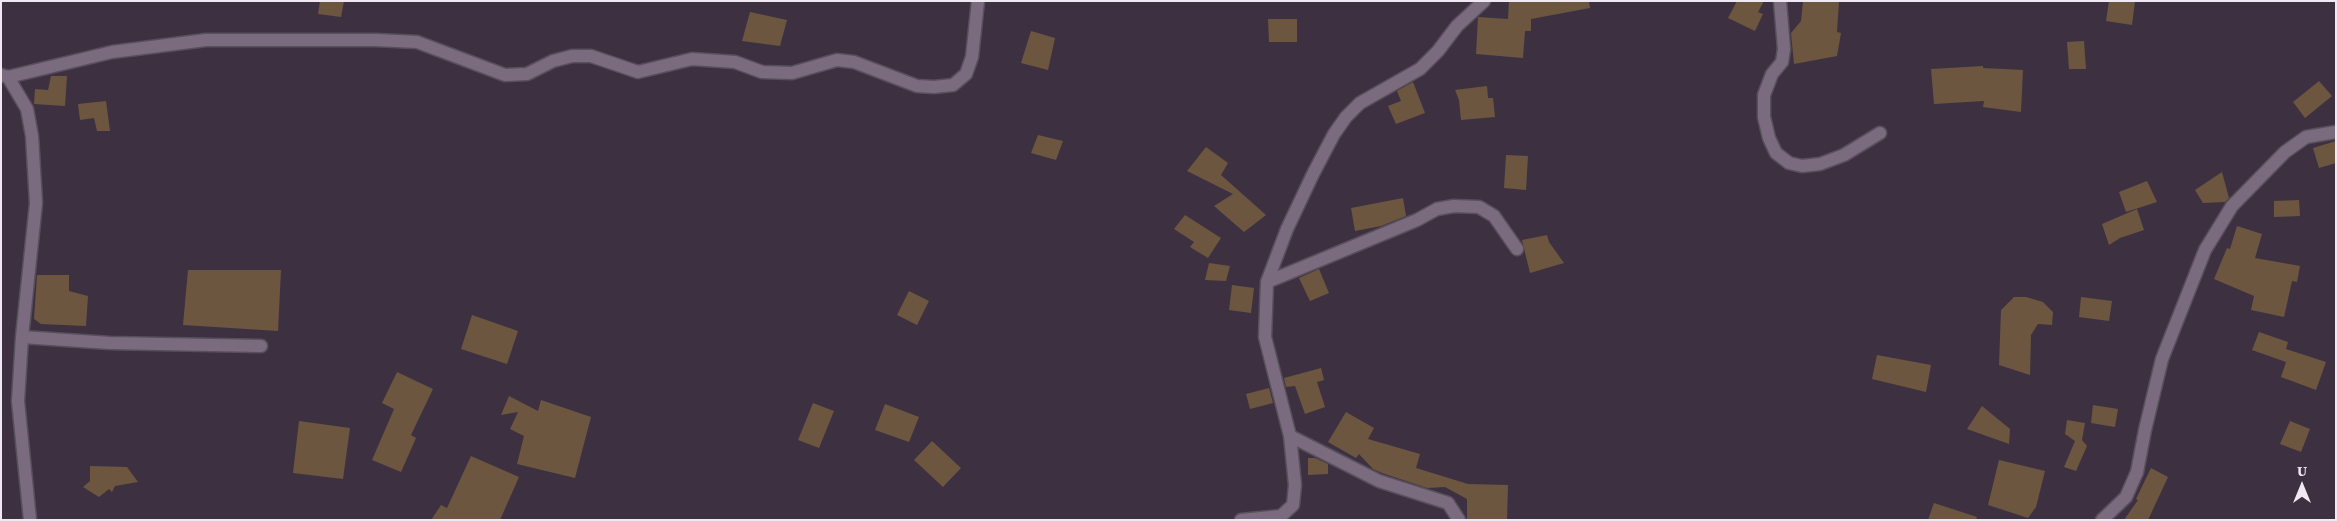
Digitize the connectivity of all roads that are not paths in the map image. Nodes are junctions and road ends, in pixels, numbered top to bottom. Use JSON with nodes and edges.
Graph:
{"nodes":[{"id":1,"x":978,"y":1,"type":"edge"},
{"id":2,"x":1484,"y":1,"type":"edge"},
{"id":3,"x":1780,"y":1,"type":"edge"},
{"id":4,"x":4,"y":76,"type":"edge"},
{"id":5,"x":2336,"y":132,"type":"edge"},
{"id":6,"x":1880,"y":133,"type":"dead end"},
{"id":7,"x":1517,"y":249,"type":"dead end"},
{"id":8,"x":1267,"y":282,"type":"junction"},
{"id":9,"x":22,"y":337,"type":"junction"},
{"id":10,"x":261,"y":346,"type":"dead end"},
{"id":11,"x":1290,"y":436,"type":"junction"},
{"id":12,"x":30,"y":520,"type":"edge"},
{"id":13,"x":1241,"y":520,"type":"edge"},
{"id":14,"x":1460,"y":520,"type":"edge"},
{"id":15,"x":2102,"y":520,"type":"edge"}],
"edges":[{"from":1,"to":4,"type":"street"},
{"from":2,"to":8,"type":"street"},
{"from":3,"to":6,"type":"street"},
{"from":4,"to":9,"type":"street"},
{"from":5,"to":15,"type":"street"},
{"from":7,"to":8,"type":"street"},
{"from":8,"to":11,"type":"street"},
{"from":9,"to":10,"type":"street"},
{"from":9,"to":12,"type":"street"},
{"from":11,"to":13,"type":"street"},
{"from":11,"to":14,"type":"street"}]}
